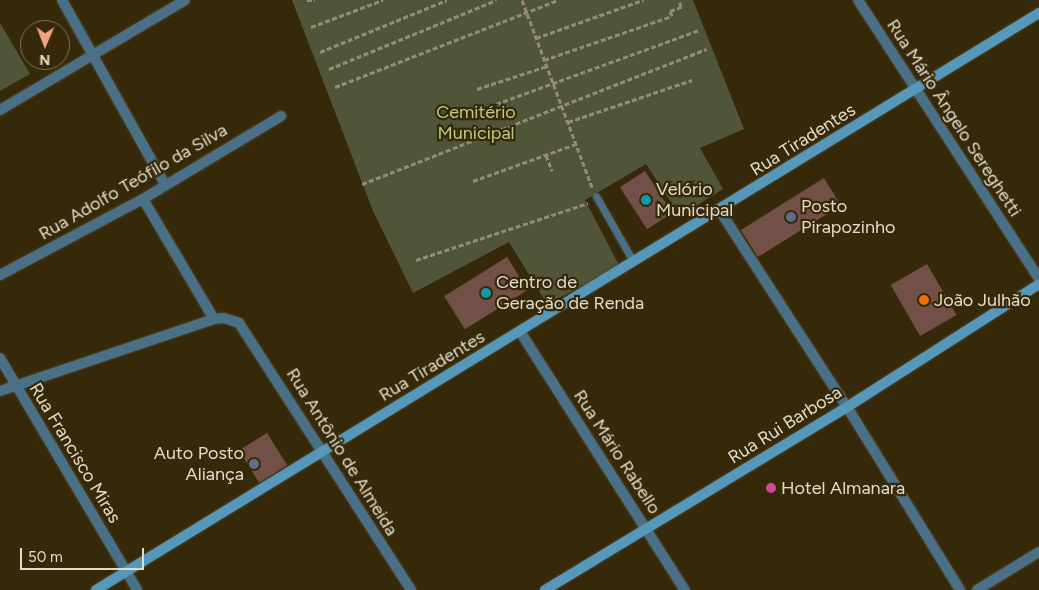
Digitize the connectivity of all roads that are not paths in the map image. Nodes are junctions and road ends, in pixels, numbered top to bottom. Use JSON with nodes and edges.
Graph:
{"nodes":[{"id":1,"x":62,"y":0,"type":"edge"},
{"id":2,"x":185,"y":0,"type":"edge"},
{"id":3,"x":858,"y":0,"type":"edge"},
{"id":4,"x":1039,"y":13,"type":"edge"},
{"id":5,"x":94,"y":56,"type":"junction"},
{"id":6,"x":915,"y":90,"type":"junction"},
{"id":7,"x":0,"y":110,"type":"edge"},
{"id":8,"x":281,"y":116,"type":"dead end"},
{"id":9,"x":165,"y":184,"type":"junction"},
{"id":10,"x":597,"y":198,"type":"road end"},
{"id":11,"x":143,"y":200,"type":"junction"},
{"id":12,"x":720,"y":212,"type":"junction"},
{"id":13,"x":633,"y":261,"type":"junction"},
{"id":14,"x":0,"y":275,"type":"edge"},
{"id":15,"x":1039,"y":278,"type":"edge"},
{"id":16,"x":1039,"y":284,"type":"edge"},
{"id":17,"x":214,"y":319,"type":"junction"},
{"id":18,"x":521,"y":333,"type":"junction"},
{"id":19,"x":0,"y":358,"type":"edge"},
{"id":20,"x":16,"y":385,"type":"junction"},
{"id":21,"x":0,"y":390,"type":"edge"},
{"id":22,"x":846,"y":407,"type":"junction"},
{"id":23,"x":320,"y":451,"type":"junction"},
{"id":24,"x":647,"y":529,"type":"junction"},
{"id":25,"x":1039,"y":552,"type":"edge"},
{"id":26,"x":126,"y":571,"type":"junction"},
{"id":27,"x":96,"y":590,"type":"edge"},
{"id":28,"x":137,"y":590,"type":"edge"},
{"id":29,"x":412,"y":590,"type":"edge"},
{"id":30,"x":545,"y":590,"type":"edge"},
{"id":31,"x":685,"y":590,"type":"edge"},
{"id":32,"x":960,"y":590,"type":"edge"},
{"id":33,"x":977,"y":590,"type":"edge"}],
"edges":[{"from":1,"to":5,"type":"street"},
{"from":2,"to":5,"type":"street"},
{"from":3,"to":6,"type":"street","name":"Rua Mário Ângelo Sereghetti"},
{"from":4,"to":6,"type":"main road","name":"Rua Tiradentes"},
{"from":5,"to":7,"type":"street"},
{"from":5,"to":9,"type":"street"},
{"from":6,"to":12,"type":"main road","name":"Rua Tiradentes"},
{"from":6,"to":15,"type":"street","name":"Rua Mário Ângelo Sereghetti"},
{"from":8,"to":9,"type":"street","name":"Rua Adolfo Teófilo da Silva"},
{"from":9,"to":11,"type":"street","name":"Rua Adolfo Teófilo da Silva"},
{"from":10,"to":13,"type":"lane"},
{"from":11,"to":14,"type":"street","name":"Rua Adolfo Teófilo da Silva"},
{"from":11,"to":17,"type":"street"},
{"from":12,"to":13,"type":"main road","name":"Rua Tiradentes"},
{"from":12,"to":22,"type":"street"},
{"from":13,"to":18,"type":"main road","name":"Rua Tiradentes"},
{"from":16,"to":22,"type":"main road","name":"Rua Rui Barbosa"},
{"from":17,"to":20,"type":"street"},
{"from":17,"to":23,"type":"street","name":"Rua Antônio de Almeida"},
{"from":18,"to":23,"type":"main road","name":"Rua Tiradentes"},
{"from":18,"to":24,"type":"street","name":"Rua Mário Rabello"},
{"from":19,"to":20,"type":"street","name":"Rua Francisco Miras"},
{"from":20,"to":21,"type":"street"},
{"from":20,"to":26,"type":"street","name":"Rua Francisco Miras"},
{"from":22,"to":24,"type":"main road","name":"Rua Rui Barbosa"},
{"from":22,"to":32,"type":"street"},
{"from":23,"to":26,"type":"main road","name":"Rua Tiradentes"},
{"from":23,"to":29,"type":"street","name":"Rua Antônio de Almeida"},
{"from":24,"to":30,"type":"main road","name":"Rua Rui Barbosa"},
{"from":24,"to":31,"type":"street","name":"Rua Mário Rabello"},
{"from":25,"to":33,"type":"street"},
{"from":26,"to":27,"type":"main road","name":"Rua Tiradentes"},
{"from":26,"to":28,"type":"street","name":"Rua Francisco Miras"}]}
